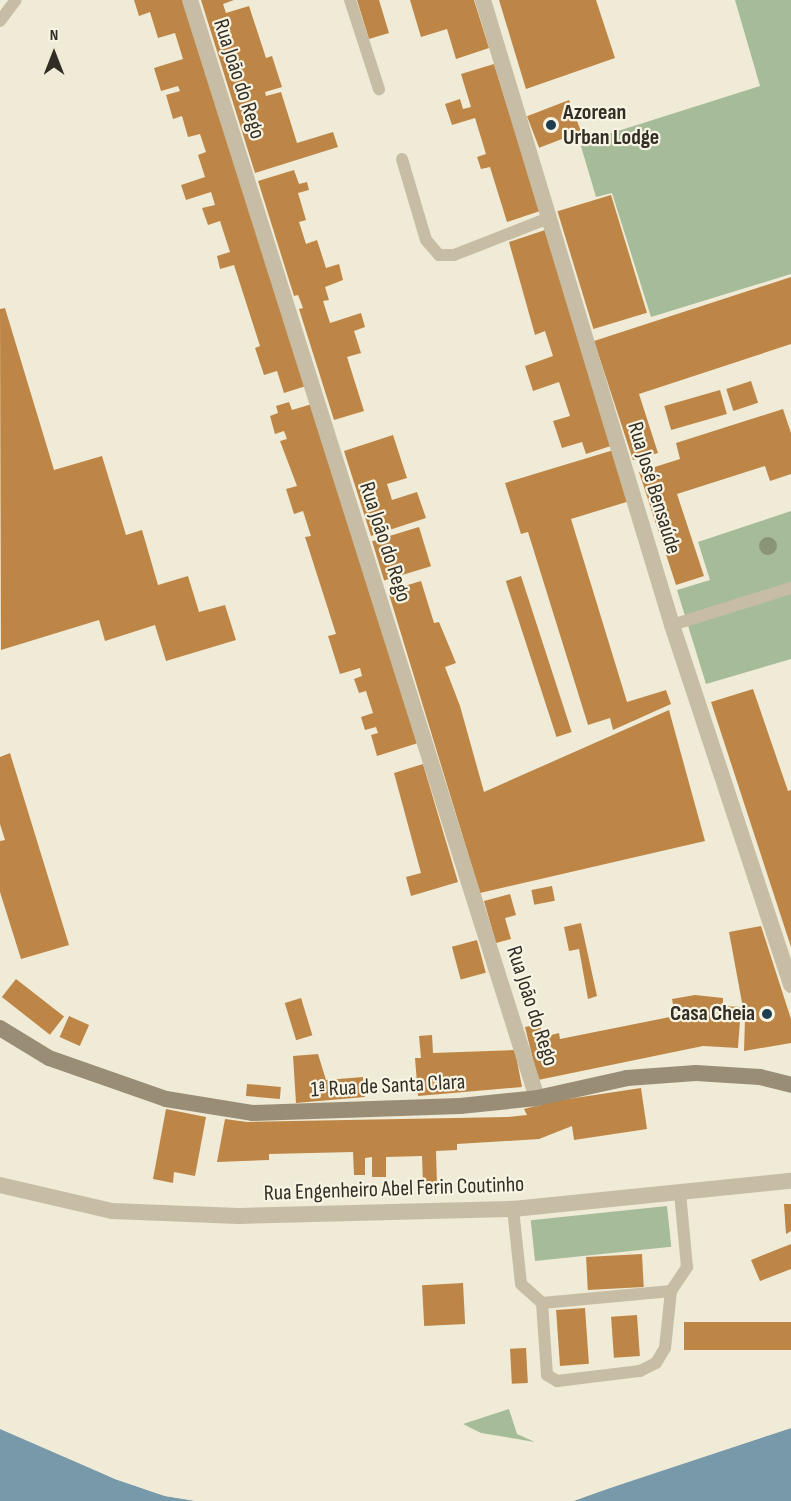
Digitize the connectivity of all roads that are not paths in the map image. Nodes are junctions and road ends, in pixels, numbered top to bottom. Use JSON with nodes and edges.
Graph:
{"nodes":[{"id":1,"x":16,"y":0,"type":"edge"},
{"id":2,"x":190,"y":0,"type":"edge"},
{"id":3,"x":350,"y":0,"type":"edge"},
{"id":4,"x":483,"y":0,"type":"edge"},
{"id":5,"x":0,"y":21,"type":"edge"},
{"id":6,"x":379,"y":89,"type":"dead end"},
{"id":7,"x":402,"y":159,"type":"dead end"},
{"id":8,"x":549,"y":218,"type":"junction"},
{"id":9,"x":791,"y":588,"type":"edge"},
{"id":10,"x":672,"y":626,"type":"junction"},
{"id":11,"x":791,"y":985,"type":"edge"},
{"id":12,"x":0,"y":1028,"type":"edge"},
{"id":13,"x":791,"y":1085,"type":"edge"},
{"id":14,"x":537,"y":1098,"type":"junction"},
{"id":15,"x":791,"y":1181,"type":"edge"},
{"id":16,"x":0,"y":1185,"type":"edge"},
{"id":17,"x":680,"y":1193,"type":"junction"},
{"id":18,"x":513,"y":1209,"type":"junction"},
{"id":19,"x":671,"y":1291,"type":"junction"},
{"id":20,"x":542,"y":1303,"type":"junction"}],
"edges":[{"from":1,"to":5,"type":"lane"},
{"from":2,"to":14,"type":"street","name":"Rua João do Rego"},
{"from":3,"to":6,"type":"lane"},
{"from":4,"to":8,"type":"street","name":"Rua José Bensaúde"},
{"from":7,"to":8,"type":"lane"},
{"from":8,"to":10,"type":"street","name":"Rua José Bensaúde"},
{"from":9,"to":10,"type":"lane"},
{"from":10,"to":11,"type":"street","name":"Rua José Bensaúde"},
{"from":12,"to":14,"type":"main road","name":"1ª Rua de Santa Clara"},
{"from":13,"to":14,"type":"main road","name":"1ª Rua de Santa Clara"},
{"from":15,"to":17,"type":"street","name":"Rua Engenheiro Abel Ferin Coutinho"},
{"from":16,"to":18,"type":"street","name":"Rua Engenheiro Abel Ferin Coutinho"},
{"from":17,"to":18,"type":"street","name":"Rua Engenheiro Abel Ferin Coutinho"},
{"from":17,"to":19,"type":"lane"},
{"from":18,"to":20,"type":"lane"},
{"from":19,"to":20,"type":"lane"},
{"from":19,"to":20,"type":"lane"}]}
